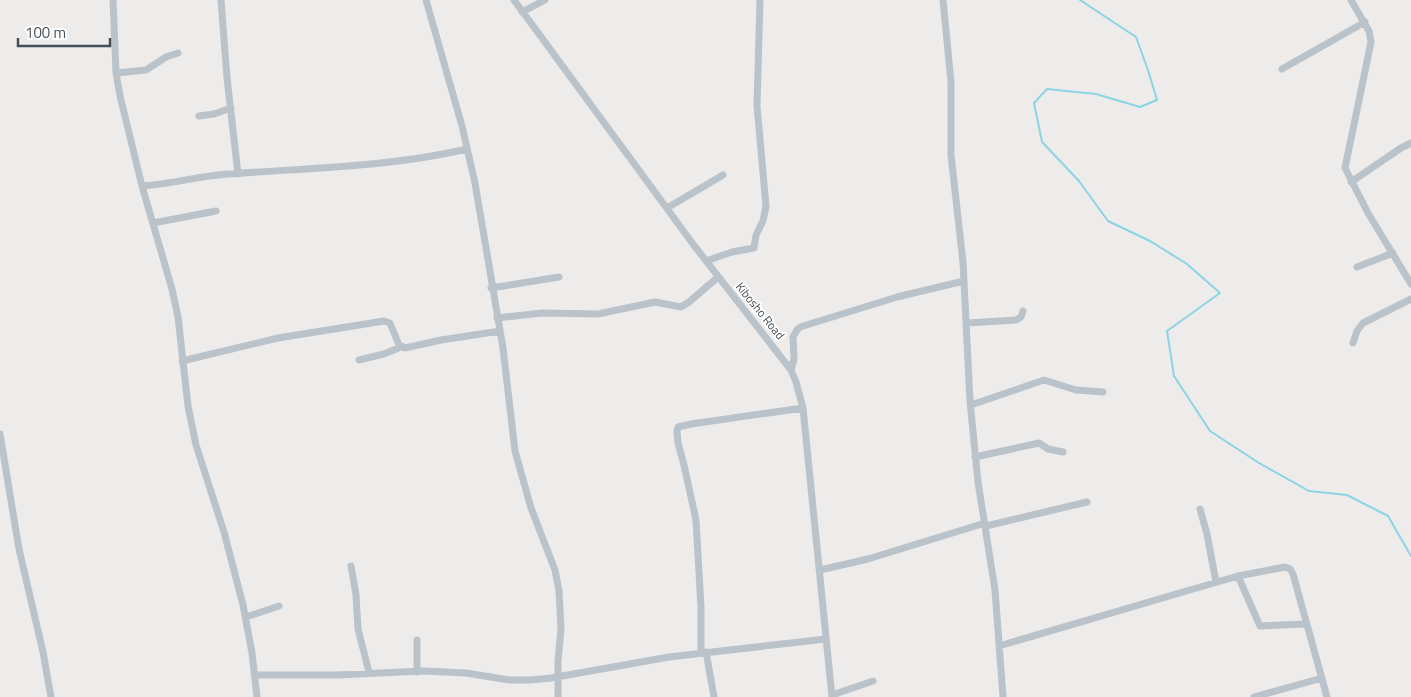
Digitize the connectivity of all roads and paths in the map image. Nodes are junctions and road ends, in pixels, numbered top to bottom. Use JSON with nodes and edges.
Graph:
{"nodes":[{"id":1,"x":113,"y":0,"type":"edge"},
{"id":2,"x":221,"y":0,"type":"edge"},
{"id":3,"x":426,"y":0,"type":"edge"},
{"id":4,"x":514,"y":0,"type":"edge"},
{"id":5,"x":544,"y":0,"type":"edge"},
{"id":6,"x":760,"y":0,"type":"edge"},
{"id":7,"x":943,"y":0,"type":"edge"},
{"id":8,"x":1351,"y":0,"type":"edge"},
{"id":9,"x":522,"y":12,"type":"junction"},
{"id":10,"x":1365,"y":22,"type":"junction"},
{"id":11,"x":178,"y":53,"type":"dead end"},
{"id":12,"x":1282,"y":69,"type":"dead end"},
{"id":13,"x":116,"y":73,"type":"junction"},
{"id":14,"x":231,"y":108,"type":"junction"},
{"id":15,"x":200,"y":116,"type":"dead end"},
{"id":16,"x":1411,"y":143,"type":"edge"},
{"id":17,"x":468,"y":149,"type":"junction"},
{"id":18,"x":238,"y":174,"type":"junction"},
{"id":19,"x":723,"y":175,"type":"dead end"},
{"id":20,"x":1351,"y":182,"type":"junction"},
{"id":21,"x":142,"y":186,"type":"junction"},
{"id":22,"x":667,"y":208,"type":"junction"},
{"id":23,"x":216,"y":211,"type":"dead end"},
{"id":24,"x":153,"y":223,"type":"junction"},
{"id":25,"x":1392,"y":253,"type":"junction"},
{"id":26,"x":706,"y":261,"type":"junction"},
{"id":27,"x":1357,"y":267,"type":"dead end"},
{"id":28,"x":559,"y":277,"type":"dead end"},
{"id":29,"x":718,"y":277,"type":"junction"},
{"id":30,"x":964,"y":281,"type":"junction"},
{"id":31,"x":1411,"y":284,"type":"edge"},
{"id":32,"x":492,"y":288,"type":"junction"},
{"id":33,"x":1411,"y":299,"type":"edge"},
{"id":34,"x":1023,"y":311,"type":"dead end"},
{"id":35,"x":497,"y":318,"type":"junction"},
{"id":36,"x":967,"y":323,"type":"junction"},
{"id":37,"x":500,"y":331,"type":"junction"},
{"id":38,"x":1353,"y":343,"type":"dead end"},
{"id":39,"x":401,"y":347,"type":"junction"},
{"id":40,"x":359,"y":360,"type":"dead end"},
{"id":41,"x":182,"y":361,"type":"junction"},
{"id":42,"x":791,"y":370,"type":"junction"},
{"id":43,"x":1103,"y":392,"type":"dead end"},
{"id":44,"x":971,"y":405,"type":"junction"},
{"id":45,"x":803,"y":408,"type":"junction"},
{"id":46,"x":0,"y":434,"type":"edge"},
{"id":47,"x":1063,"y":452,"type":"dead end"},
{"id":48,"x":975,"y":457,"type":"junction"},
{"id":49,"x":1087,"y":502,"type":"dead end"},
{"id":50,"x":1200,"y":510,"type":"dead end"},
{"id":51,"x":985,"y":524,"type":"junction"},
{"id":52,"x":351,"y":566,"type":"dead end"},
{"id":53,"x":820,"y":570,"type":"junction"},
{"id":54,"x":1238,"y":576,"type":"junction"},
{"id":55,"x":1216,"y":582,"type":"junction"},
{"id":56,"x":279,"y":606,"type":"dead end"},
{"id":57,"x":246,"y":617,"type":"junction"},
{"id":58,"x":1306,"y":624,"type":"junction"},
{"id":59,"x":826,"y":639,"type":"junction"},
{"id":60,"x":417,"y":640,"type":"dead end"},
{"id":61,"x":999,"y":646,"type":"junction"},
{"id":62,"x":703,"y":652,"type":"junction"},
{"id":63,"x":369,"y":672,"type":"junction"},
{"id":64,"x":417,"y":672,"type":"junction"},
{"id":65,"x":255,"y":675,"type":"junction"},
{"id":66,"x":557,"y":677,"type":"junction"},
{"id":67,"x":1322,"y":678,"type":"junction"},
{"id":68,"x":874,"y":680,"type":"dead end"},
{"id":69,"x":832,"y":696,"type":"edge"},
{"id":70,"x":51,"y":697,"type":"edge"},
{"id":71,"x":257,"y":697,"type":"edge"},
{"id":72,"x":558,"y":697,"type":"edge"},
{"id":73,"x":714,"y":697,"type":"edge"},
{"id":74,"x":1003,"y":697,"type":"edge"},
{"id":75,"x":1254,"y":697,"type":"edge"},
{"id":76,"x":1327,"y":697,"type":"edge"}],
"edges":[{"from":1,"to":13,"type":"street"},
{"from":2,"to":14,"type":"street"},
{"from":3,"to":17,"type":"street"},
{"from":4,"to":9,"type":"street","name":"Kibosho Road"},
{"from":5,"to":9,"type":"street"},
{"from":6,"to":26,"type":"street"},
{"from":7,"to":30,"type":"street"},
{"from":8,"to":10,"type":"street"},
{"from":9,"to":22,"type":"street","name":"Kibosho Road"},
{"from":10,"to":12,"type":"street"},
{"from":10,"to":20,"type":"street"},
{"from":11,"to":13,"type":"street"},
{"from":13,"to":21,"type":"street"},
{"from":14,"to":15,"type":"street"},
{"from":14,"to":18,"type":"street"},
{"from":16,"to":20,"type":"street"},
{"from":17,"to":18,"type":"street"},
{"from":17,"to":32,"type":"street"},
{"from":18,"to":21,"type":"street"},
{"from":19,"to":22,"type":"street"},
{"from":20,"to":25,"type":"street"},
{"from":21,"to":24,"type":"street"},
{"from":22,"to":26,"type":"street","name":"Kibosho Road"},
{"from":23,"to":24,"type":"street"},
{"from":24,"to":41,"type":"street"},
{"from":25,"to":27,"type":"street"},
{"from":25,"to":31,"type":"street"},
{"from":26,"to":29,"type":"street","name":"Kibosho Road"},
{"from":28,"to":32,"type":"street"},
{"from":29,"to":35,"type":"street"},
{"from":29,"to":42,"type":"street","name":"Kibosho Road"},
{"from":30,"to":36,"type":"street"},
{"from":30,"to":42,"type":"street"},
{"from":32,"to":35,"type":"street"},
{"from":33,"to":38,"type":"street"},
{"from":34,"to":36,"type":"street"},
{"from":35,"to":37,"type":"street"},
{"from":36,"to":44,"type":"street"},
{"from":37,"to":39,"type":"street"},
{"from":37,"to":66,"type":"street"},
{"from":39,"to":40,"type":"street"},
{"from":39,"to":41,"type":"street"},
{"from":41,"to":57,"type":"street"},
{"from":42,"to":45,"type":"street","name":"Kibosho Road"},
{"from":43,"to":44,"type":"street"},
{"from":44,"to":48,"type":"street"},
{"from":45,"to":53,"type":"street","name":"Kibosho Road"},
{"from":45,"to":62,"type":"street"},
{"from":46,"to":70,"type":"street"},
{"from":47,"to":48,"type":"street"},
{"from":48,"to":51,"type":"street"},
{"from":49,"to":51,"type":"street"},
{"from":50,"to":55,"type":"street"},
{"from":51,"to":53,"type":"street"},
{"from":51,"to":61,"type":"street"},
{"from":52,"to":63,"type":"street"},
{"from":53,"to":59,"type":"street","name":"Kibosho Road"},
{"from":54,"to":55,"type":"street"},
{"from":54,"to":58,"type":"street"},
{"from":54,"to":58,"type":"street"},
{"from":55,"to":61,"type":"street"},
{"from":56,"to":57,"type":"street"},
{"from":57,"to":65,"type":"street"},
{"from":58,"to":67,"type":"street"},
{"from":59,"to":62,"type":"street"},
{"from":59,"to":69,"type":"street","name":"Kibosho Road"},
{"from":60,"to":64,"type":"street"},
{"from":61,"to":74,"type":"street"},
{"from":62,"to":66,"type":"street"},
{"from":62,"to":73,"type":"street"},
{"from":63,"to":64,"type":"street"},
{"from":63,"to":65,"type":"street"},
{"from":64,"to":66,"type":"street"},
{"from":65,"to":71,"type":"street"},
{"from":66,"to":72,"type":"street"},
{"from":67,"to":75,"type":"street"},
{"from":67,"to":76,"type":"street"},
{"from":68,"to":69,"type":"street"}]}
